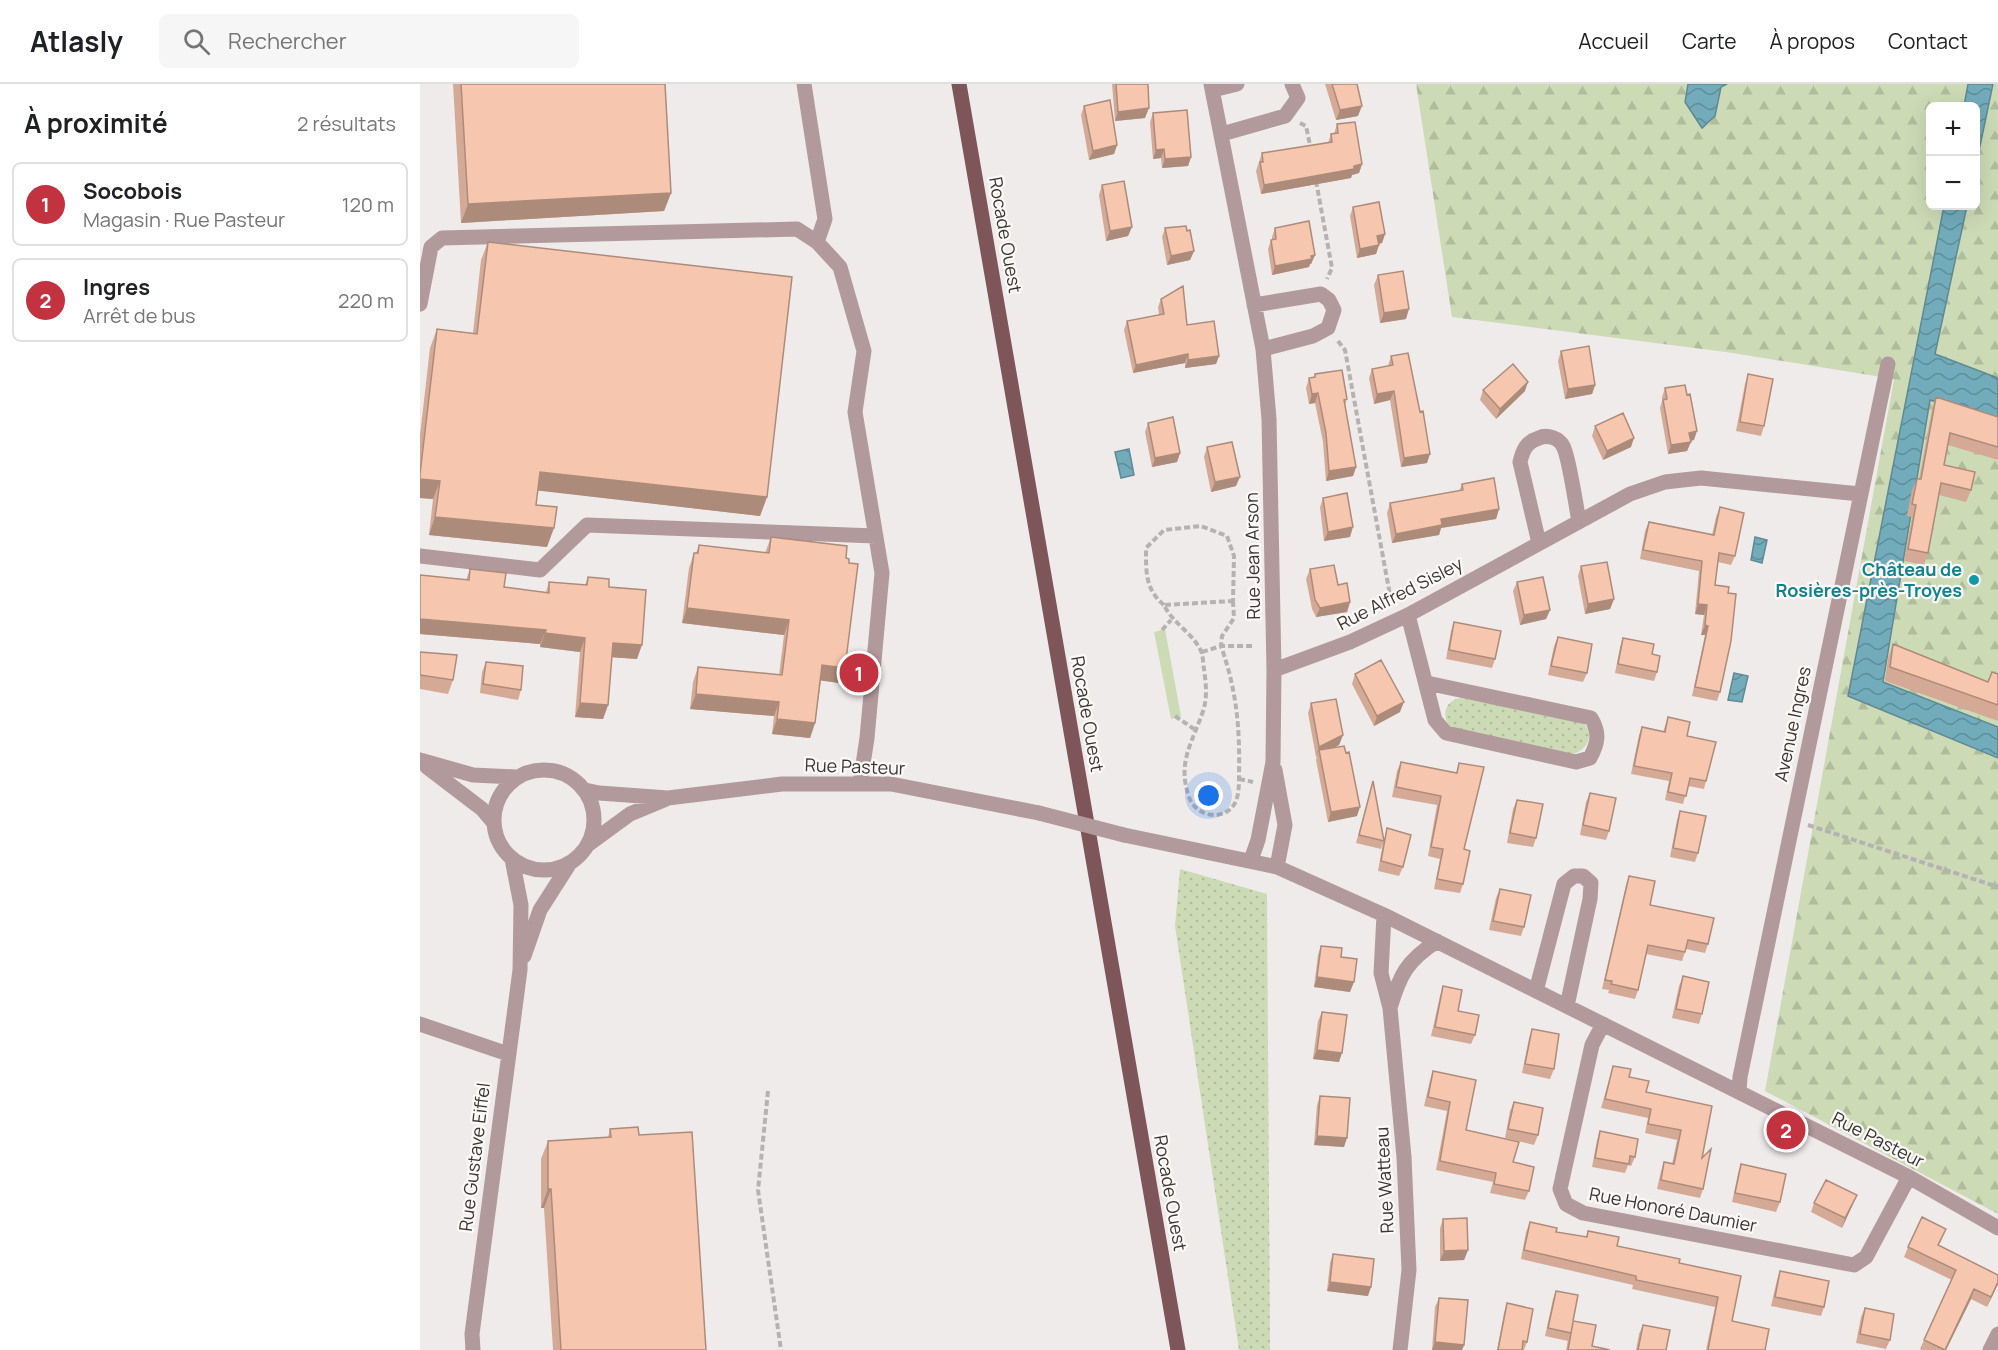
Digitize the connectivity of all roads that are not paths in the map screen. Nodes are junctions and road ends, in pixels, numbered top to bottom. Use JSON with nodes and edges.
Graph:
{"nodes":[{"id":1,"x":804,"y":84,"type":"edge"},
{"id":2,"x":959,"y":84,"type":"edge"},
{"id":3,"x":1237,"y":84,"type":"edge"},
{"id":4,"x":1292,"y":84,"type":"edge"},
{"id":5,"x":1212,"y":87,"type":"edge"},
{"id":6,"x":1222,"y":134,"type":"junction"},
{"id":7,"x":817,"y":242,"type":"junction"},
{"id":8,"x":420,"y":304,"type":"edge"},
{"id":9,"x":1254,"y":305,"type":"junction"},
{"id":10,"x":1263,"y":349,"type":"junction"},
{"id":11,"x":1888,"y":364,"type":"dead end"},
{"id":12,"x":1860,"y":494,"type":"junction"},
{"id":13,"x":1579,"y":521,"type":"junction"},
{"id":14,"x":876,"y":536,"type":"junction"},
{"id":15,"x":1539,"y":543,"type":"junction"},
{"id":16,"x":420,"y":556,"type":"edge"},
{"id":17,"x":1401,"y":618,"type":"junction"},
{"id":18,"x":1274,"y":670,"type":"junction"},
{"id":19,"x":1427,"y":683,"type":"junction"},
{"id":20,"x":420,"y":761,"type":"edge"},
{"id":21,"x":1273,"y":762,"type":"junction"},
{"id":22,"x":516,"y":777,"type":"junction"},
{"id":23,"x":860,"y":784,"type":"junction"},
{"id":24,"x":585,"y":790,"type":"junction"},
{"id":25,"x":668,"y":798,"type":"junction"},
{"id":26,"x":493,"y":822,"type":"junction"},
{"id":27,"x":587,"y":846,"type":"junction"},
{"id":28,"x":512,"y":859,"type":"junction"},
{"id":29,"x":1251,"y":860,"type":"junction"},
{"id":30,"x":570,"y":863,"type":"junction"},
{"id":31,"x":1277,"y":867,"type":"junction"},
{"id":32,"x":1384,"y":915,"type":"junction"},
{"id":33,"x":1437,"y":941,"type":"junction"},
{"id":34,"x":520,"y":970,"type":"junction"},
{"id":35,"x":1536,"y":991,"type":"junction"},
{"id":36,"x":1567,"y":1006,"type":"junction"},
{"id":37,"x":1390,"y":1008,"type":"junction"},
{"id":38,"x":420,"y":1024,"type":"edge"},
{"id":39,"x":1603,"y":1024,"type":"junction"},
{"id":40,"x":508,"y":1054,"type":"junction"},
{"id":41,"x":1739,"y":1092,"type":"junction"},
{"id":42,"x":1909,"y":1177,"type":"junction"},
{"id":43,"x":1998,"y":1228,"type":"edge"},
{"id":44,"x":1998,"y":1334,"type":"edge"},
{"id":45,"x":473,"y":1350,"type":"edge"},
{"id":46,"x":1178,"y":1350,"type":"edge"},
{"id":47,"x":1400,"y":1350,"type":"edge"},
{"id":48,"x":1990,"y":1350,"type":"edge"}],
"edges":[{"from":1,"to":7,"type":"street"},
{"from":2,"to":46,"type":"main road","name":"Rocade Ouest"},
{"from":3,"to":5,"type":"street","name":"Rue Jean Arson"},
{"from":4,"to":6,"type":"street"},
{"from":5,"to":6,"type":"street","name":"Rue Jean Arson"},
{"from":6,"to":9,"type":"street","name":"Rue Jean Arson"},
{"from":7,"to":8,"type":"street"},
{"from":7,"to":14,"type":"street"},
{"from":9,"to":10,"type":"street","name":"Rue Jean Arson"},
{"from":9,"to":10,"type":"street"},
{"from":10,"to":18,"type":"street","name":"Rue Jean Arson"},
{"from":11,"to":12,"type":"street","name":"Avenue Ingres"},
{"from":12,"to":13,"type":"street","name":"Rue Alfred Sisley"},
{"from":12,"to":41,"type":"street","name":"Avenue Ingres"},
{"from":13,"to":15,"type":"street","name":"Rue Alfred Sisley"},
{"from":13,"to":15,"type":"street"},
{"from":14,"to":16,"type":"street"},
{"from":14,"to":23,"type":"street"},
{"from":15,"to":17,"type":"street","name":"Rue Alfred Sisley"},
{"from":17,"to":18,"type":"street","name":"Rue Alfred Sisley"},
{"from":17,"to":19,"type":"street"},
{"from":18,"to":21,"type":"street","name":"Rue Jean Arson"},
{"from":19,"to":19,"type":"street"},
{"from":20,"to":22,"type":"street"},
{"from":20,"to":26,"type":"street"},
{"from":21,"to":29,"type":"street","name":"Rue Jean Arson"},
{"from":21,"to":31,"type":"street","name":"Rue Jean Arson"},
{"from":22,"to":24,"type":"street"},
{"from":22,"to":26,"type":"street"},
{"from":23,"to":25,"type":"street","name":"Rue Pasteur"},
{"from":23,"to":29,"type":"street","name":"Rue Pasteur","bridge":true},
{"from":24,"to":25,"type":"street","name":"Rue Pasteur"},
{"from":24,"to":27,"type":"street"},
{"from":25,"to":27,"type":"street","name":"Rue Pasteur"},
{"from":26,"to":28,"type":"street"},
{"from":27,"to":30,"type":"street"},
{"from":28,"to":30,"type":"street"},
{"from":28,"to":34,"type":"street","name":"Rue Gustave Eiffel"},
{"from":29,"to":31,"type":"street","name":"Rue Pasteur"},
{"from":30,"to":34,"type":"street","name":"Rue Gustave Eiffel"},
{"from":31,"to":32,"type":"street","name":"Rue Pasteur"},
{"from":32,"to":33,"type":"street","name":"Rue Pasteur"},
{"from":32,"to":37,"type":"street","name":"Rue Watteau"},
{"from":33,"to":35,"type":"street","name":"Rue Pasteur"},
{"from":33,"to":37,"type":"street","name":"Rue Watteau"},
{"from":34,"to":40,"type":"street","name":"Rue Gustave Eiffel"},
{"from":35,"to":36,"type":"street","name":"Rue Pasteur"},
{"from":35,"to":36,"type":"street"},
{"from":36,"to":39,"type":"street","name":"Rue Pasteur"},
{"from":37,"to":47,"type":"street","name":"Rue Watteau"},
{"from":38,"to":40,"type":"street"},
{"from":39,"to":41,"type":"street","name":"Rue Pasteur"},
{"from":39,"to":42,"type":"street","name":"Rue Honoré Daumier"},
{"from":40,"to":45,"type":"street","name":"Rue Gustave Eiffel"},
{"from":41,"to":42,"type":"street","name":"Rue Pasteur"},
{"from":42,"to":43,"type":"street","name":"Rue Pasteur"},
{"from":44,"to":48,"type":"street"}]}
